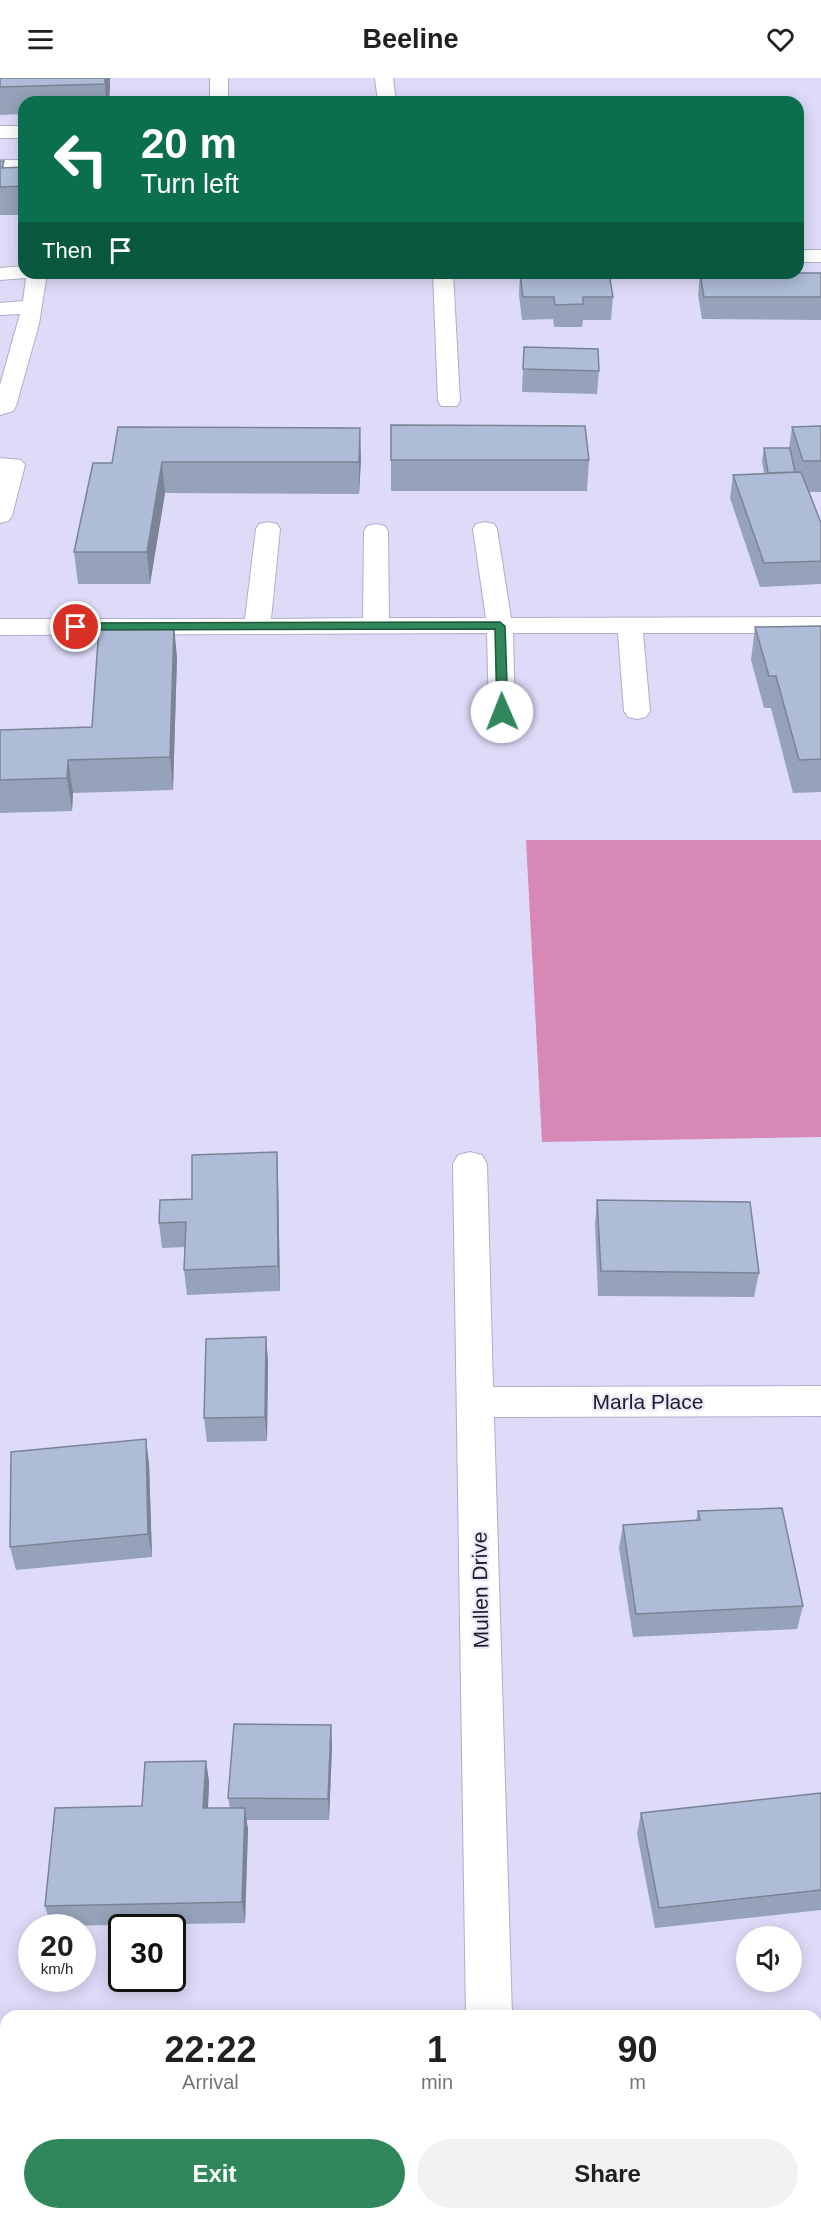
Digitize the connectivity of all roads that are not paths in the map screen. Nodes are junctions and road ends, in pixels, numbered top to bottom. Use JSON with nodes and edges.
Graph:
{"nodes":[{"id":1,"x":219,"y":78,"type":"edge"},
{"id":2,"x":384,"y":78,"type":"edge"},
{"id":3,"x":219,"y":96,"type":"edge"},
{"id":4,"x":386,"y":96,"type":"edge"},
{"id":5,"x":0,"y":132,"type":"edge"},
{"id":6,"x":18,"y":132,"type":"edge"},
{"id":7,"x":0,"y":166,"type":"edge"},
{"id":8,"x":18,"y":166,"type":"edge"},
{"id":9,"x":804,"y":256,"type":"edge"},
{"id":10,"x":821,"y":256,"type":"edge"},
{"id":11,"x":18,"y":272,"type":"edge"},
{"id":12,"x":0,"y":274,"type":"edge"},
{"id":13,"x":36,"y":279,"type":"edge"},
{"id":14,"x":443,"y":279,"type":"edge"},
{"id":15,"x":32,"y":307,"type":"junction"},
{"id":16,"x":0,"y":309,"type":"edge"},
{"id":17,"x":449,"y":401,"type":"dead end"},
{"id":18,"x":0,"y":408,"type":"edge"},
{"id":19,"x":0,"y":465,"type":"edge"},
{"id":20,"x":0,"y":516,"type":"edge"},
{"id":21,"x":268,"y":529,"type":"dead end"},
{"id":22,"x":485,"y":529,"type":"dead end"},
{"id":23,"x":376,"y":531,"type":"dead end"},
{"id":24,"x":376,"y":625,"type":"junction"},
{"id":25,"x":630,"y":625,"type":"junction"},
{"id":26,"x":821,"y":625,"type":"edge"},
{"id":27,"x":257,"y":626,"type":"junction"},
{"id":28,"x":500,"y":626,"type":"junction"},
{"id":29,"x":0,"y":628,"type":"edge"},
{"id":30,"x":637,"y":711,"type":"dead end"},
{"id":31,"x":502,"y":712,"type":"dead end"},
{"id":32,"x":470,"y":1164,"type":"dead end"},
{"id":33,"x":821,"y":1401,"type":"edge"},
{"id":34,"x":475,"y":1402,"type":"junction"},
{"id":35,"x":489,"y":2010,"type":"edge"}],
"edges":[{"from":1,"to":3,"type":"street"},
{"from":2,"to":4,"type":"street"},
{"from":5,"to":6,"type":"street"},
{"from":7,"to":8,"type":"street"},
{"from":9,"to":10,"type":"street"},
{"from":11,"to":12,"type":"street"},
{"from":13,"to":15,"type":"street"},
{"from":14,"to":17,"type":"street"},
{"from":15,"to":16,"type":"street"},
{"from":15,"to":18,"type":"street"},
{"from":19,"to":20,"type":"street"},
{"from":21,"to":27,"type":"street"},
{"from":22,"to":28,"type":"street"},
{"from":23,"to":24,"type":"street"},
{"from":24,"to":27,"type":"street"},
{"from":24,"to":28,"type":"street"},
{"from":25,"to":26,"type":"street"},
{"from":25,"to":28,"type":"street"},
{"from":25,"to":30,"type":"street"},
{"from":27,"to":29,"type":"street"},
{"from":28,"to":31,"type":"street"},
{"from":32,"to":34,"type":"street","name":"Mullen Drive"},
{"from":33,"to":34,"type":"street","name":"Marla Place"},
{"from":34,"to":35,"type":"street","name":"Mullen Drive"}]}
